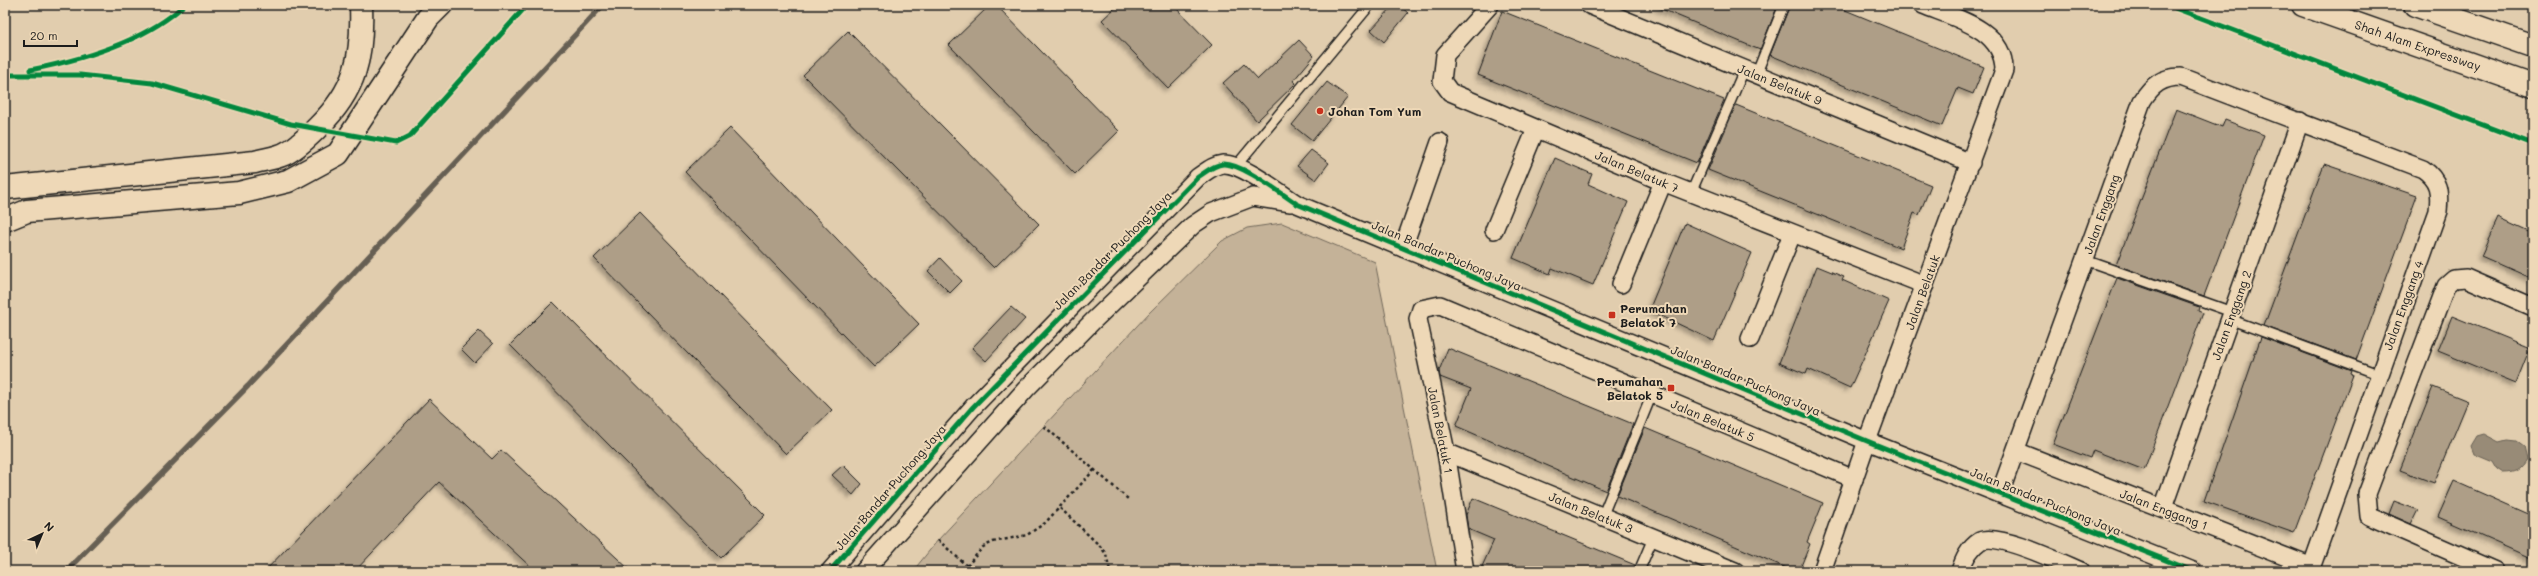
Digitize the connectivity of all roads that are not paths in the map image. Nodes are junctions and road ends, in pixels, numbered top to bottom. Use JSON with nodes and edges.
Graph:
{"nodes":[{"id":1,"x":361,"y":5,"type":"edge"},
{"id":2,"x":441,"y":5,"type":"edge"},
{"id":3,"x":1370,"y":5,"type":"edge"},
{"id":4,"x":1490,"y":5,"type":"edge"},
{"id":5,"x":1589,"y":5,"type":"edge"},
{"id":6,"x":1784,"y":5,"type":"edge"},
{"id":7,"x":1924,"y":5,"type":"edge"},
{"id":8,"x":2303,"y":5,"type":"edge"},
{"id":9,"x":2415,"y":5,"type":"edge"},
{"id":10,"x":2533,"y":46,"type":"edge"},
{"id":11,"x":1750,"y":72,"type":"junction"},
{"id":12,"x":2533,"y":86,"type":"edge"},
{"id":13,"x":2300,"y":121,"type":"junction"},
{"id":14,"x":1536,"y":129,"type":"junction"},
{"id":15,"x":1440,"y":142,"type":"dead end"},
{"id":16,"x":1971,"y":163,"type":"junction"},
{"id":17,"x":1236,"y":166,"type":"junction"},
{"id":18,"x":1663,"y":182,"type":"junction"},
{"id":19,"x":5,"y":188,"type":"edge"},
{"id":20,"x":1691,"y":193,"type":"junction"},
{"id":21,"x":1297,"y":204,"type":"junction"},
{"id":22,"x":5,"y":220,"type":"edge"},
{"id":23,"x":1494,"y":230,"type":"dead end"},
{"id":24,"x":1792,"y":234,"type":"junction"},
{"id":25,"x":1403,"y":248,"type":"junction"},
{"id":26,"x":2085,"y":260,"type":"junction"},
{"id":27,"x":1621,"y":284,"type":"dead end"},
{"id":28,"x":1925,"y":285,"type":"junction"},
{"id":29,"x":1440,"y":305,"type":"joint"},
{"id":30,"x":2533,"y":307,"type":"edge"},
{"id":31,"x":2231,"y":316,"type":"junction"},
{"id":32,"x":1750,"y":339,"type":"dead end"},
{"id":33,"x":2378,"y":374,"type":"junction"},
{"id":34,"x":1652,"y":394,"type":"junction"},
{"id":35,"x":1867,"y":441,"type":"junction"},
{"id":36,"x":2016,"y":451,"type":"junction"},
{"id":37,"x":1446,"y":452,"type":"junction"},
{"id":38,"x":1854,"y":479,"type":"junction"},
{"id":39,"x":2000,"y":493,"type":"junction"},
{"id":40,"x":2163,"y":508,"type":"junction"},
{"id":41,"x":1602,"y":516,"type":"junction"},
{"id":42,"x":1653,"y":538,"type":"junction"},
{"id":43,"x":2311,"y":569,"type":"edge"},
{"id":44,"x":830,"y":571,"type":"edge"},
{"id":45,"x":864,"y":571,"type":"edge"},
{"id":46,"x":1465,"y":571,"type":"edge"},
{"id":47,"x":1639,"y":571,"type":"edge"},
{"id":48,"x":1735,"y":571,"type":"edge"},
{"id":49,"x":1822,"y":571,"type":"edge"},
{"id":50,"x":1960,"y":571,"type":"edge"},
{"id":51,"x":2081,"y":571,"type":"edge"},
{"id":52,"x":2193,"y":571,"type":"edge"},
{"id":53,"x":2495,"y":571,"type":"edge"}],
"edges":[{"from":1,"to":19,"type":"highway"},
{"from":2,"to":22,"type":"highway"},
{"from":3,"to":17,"type":"lane"},
{"from":4,"to":14,"type":"street","name":"Jalan Belatuk 7"},
{"from":5,"to":11,"type":"street","name":"Jalan Belatuk 9"},
{"from":6,"to":11,"type":"lane"},
{"from":7,"to":16,"type":"street","name":"Jalan Belatuk"},
{"from":8,"to":12,"type":"highway","name":"Shah Alam Expressway"},
{"from":9,"to":10,"type":"highway"},
{"from":11,"to":16,"type":"street","name":"Jalan Belatuk 9"},
{"from":11,"to":20,"type":"lane"},
{"from":13,"to":26,"type":"street","name":"Jalan Enggang"},
{"from":13,"to":31,"type":"street","name":"Jalan Enggang 2"},
{"from":13,"to":33,"type":"street","name":"Jalan Enggang 4"},
{"from":14,"to":18,"type":"street","name":"Jalan Belatuk 7"},
{"from":14,"to":23,"type":"street"},
{"from":15,"to":25,"type":"street"},
{"from":16,"to":28,"type":"street","name":"Jalan Belatuk"},
{"from":17,"to":21,"type":"street","name":"Jalan Bandar Puchong Jaya"},
{"from":17,"to":44,"type":"street","name":"Jalan Bandar Puchong Jaya"},
{"from":18,"to":20,"type":"street","name":"Jalan Belatuk 7"},
{"from":18,"to":27,"type":"street"},
{"from":20,"to":24,"type":"street","name":"Jalan Belatuk 7"},
{"from":21,"to":25,"type":"street","name":"Jalan Bandar Puchong Jaya"},
{"from":21,"to":45,"type":"street","name":"Jalan Bandar Puchong Jaya"},
{"from":24,"to":28,"type":"street","name":"Jalan Belatuk 7"},
{"from":24,"to":32,"type":"street"},
{"from":25,"to":35,"type":"street","name":"Jalan Bandar Puchong Jaya"},
{"from":26,"to":31,"type":"lane"},
{"from":26,"to":36,"type":"street","name":"Jalan Enggang"},
{"from":28,"to":35,"type":"street","name":"Jalan Belatuk"},
{"from":29,"to":34,"type":"street","name":"Jalan Belatuk 5"},
{"from":29,"to":37,"type":"street","name":"Jalan Belatuk 1"},
{"from":30,"to":53,"type":"street"},
{"from":31,"to":33,"type":"lane"},
{"from":31,"to":40,"type":"street","name":"Jalan Enggang 2"},
{"from":33,"to":43,"type":"street","name":"Jalan Enggang 4"},
{"from":34,"to":38,"type":"street","name":"Jalan Belatuk 5"},
{"from":34,"to":41,"type":"lane"},
{"from":35,"to":38,"type":"street","name":"Jalan Belatuk"},
{"from":35,"to":39,"type":"street","name":"Jalan Bandar Puchong Jaya"},
{"from":36,"to":39,"type":"street","name":"Jalan Enggang"},
{"from":36,"to":40,"type":"street","name":"Jalan Enggang 1"},
{"from":37,"to":41,"type":"street","name":"Jalan Belatuk 3"},
{"from":37,"to":46,"type":"street","name":"Jalan Belatuk 1"},
{"from":38,"to":49,"type":"street","name":"Jalan Belatuk"},
{"from":39,"to":52,"type":"street","name":"Jalan Bandar Puchong Jaya"},
{"from":40,"to":43,"type":"street","name":"Jalan Enggang 1"},
{"from":41,"to":42,"type":"street","name":"Jalan Belatuk 3"},
{"from":42,"to":47,"type":"lane"},
{"from":42,"to":48,"type":"street","name":"Jalan Belatuk 3"},
{"from":50,"to":51,"type":"street"}]}
